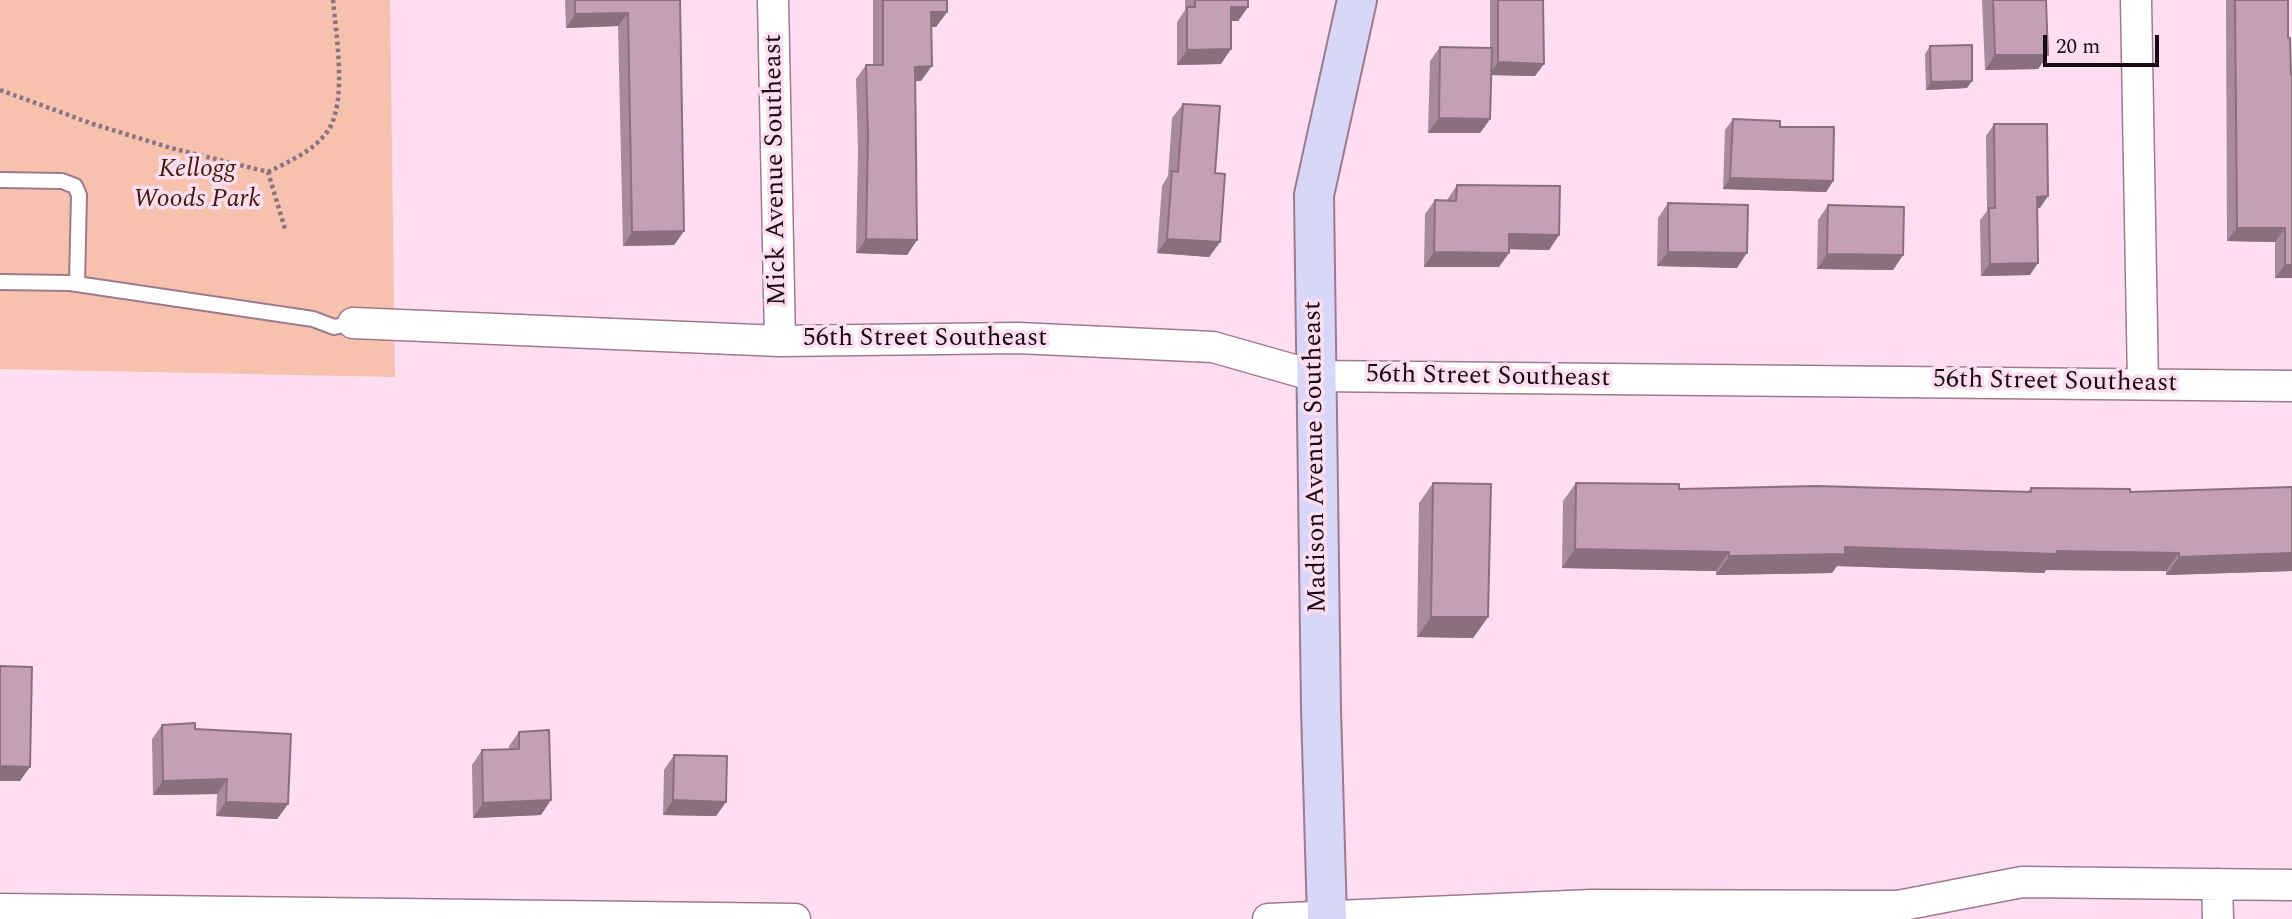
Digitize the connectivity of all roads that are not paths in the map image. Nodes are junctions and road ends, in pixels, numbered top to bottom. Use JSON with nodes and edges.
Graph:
{"nodes":[{"id":1,"x":773,"y":0,"type":"edge"},
{"id":2,"x":1357,"y":0,"type":"edge"},
{"id":3,"x":2136,"y":0,"type":"edge"},
{"id":4,"x":0,"y":180,"type":"edge"},
{"id":5,"x":0,"y":282,"type":"edge"},
{"id":6,"x":77,"y":284,"type":"junction"},
{"id":7,"x":352,"y":323,"type":"joint"},
{"id":8,"x":780,"y":341,"type":"junction"},
{"id":9,"x":1315,"y":376,"type":"junction"},
{"id":10,"x":2143,"y":384,"type":"junction"},
{"id":11,"x":2292,"y":386,"type":"edge"},
{"id":12,"x":2217,"y":884,"type":"junction"},
{"id":13,"x":2292,"y":885,"type":"edge"},
{"id":14,"x":0,"y":909,"type":"edge"},
{"id":15,"x":1898,"y":913,"type":"edge"},
{"id":16,"x":1327,"y":917,"type":"edge"},
{"id":17,"x":795,"y":919,"type":"edge"},
{"id":18,"x":1268,"y":919,"type":"edge"},
{"id":19,"x":2218,"y":919,"type":"edge"}],
"edges":[{"from":1,"to":8,"type":"street","name":"Mick Avenue Southeast"},
{"from":2,"to":9,"type":"street","name":"Madison Avenue Southeast"},
{"from":3,"to":10,"type":"street"},
{"from":4,"to":6,"type":"lane"},
{"from":5,"to":6,"type":"lane"},
{"from":6,"to":7,"type":"lane"},
{"from":7,"to":8,"type":"street","name":"56th Street Southeast"},
{"from":8,"to":9,"type":"street","name":"56th Street Southeast"},
{"from":9,"to":10,"type":"street","name":"56th Street Southeast"},
{"from":9,"to":16,"type":"street","name":"Madison Avenue Southeast"},
{"from":10,"to":11,"type":"street","name":"56th Street Southeast"},
{"from":12,"to":13,"type":"street"},
{"from":12,"to":15,"type":"street"},
{"from":12,"to":19,"type":"street"},
{"from":14,"to":17,"type":"street"},
{"from":15,"to":16,"type":"street"},
{"from":16,"to":18,"type":"street"}]}
